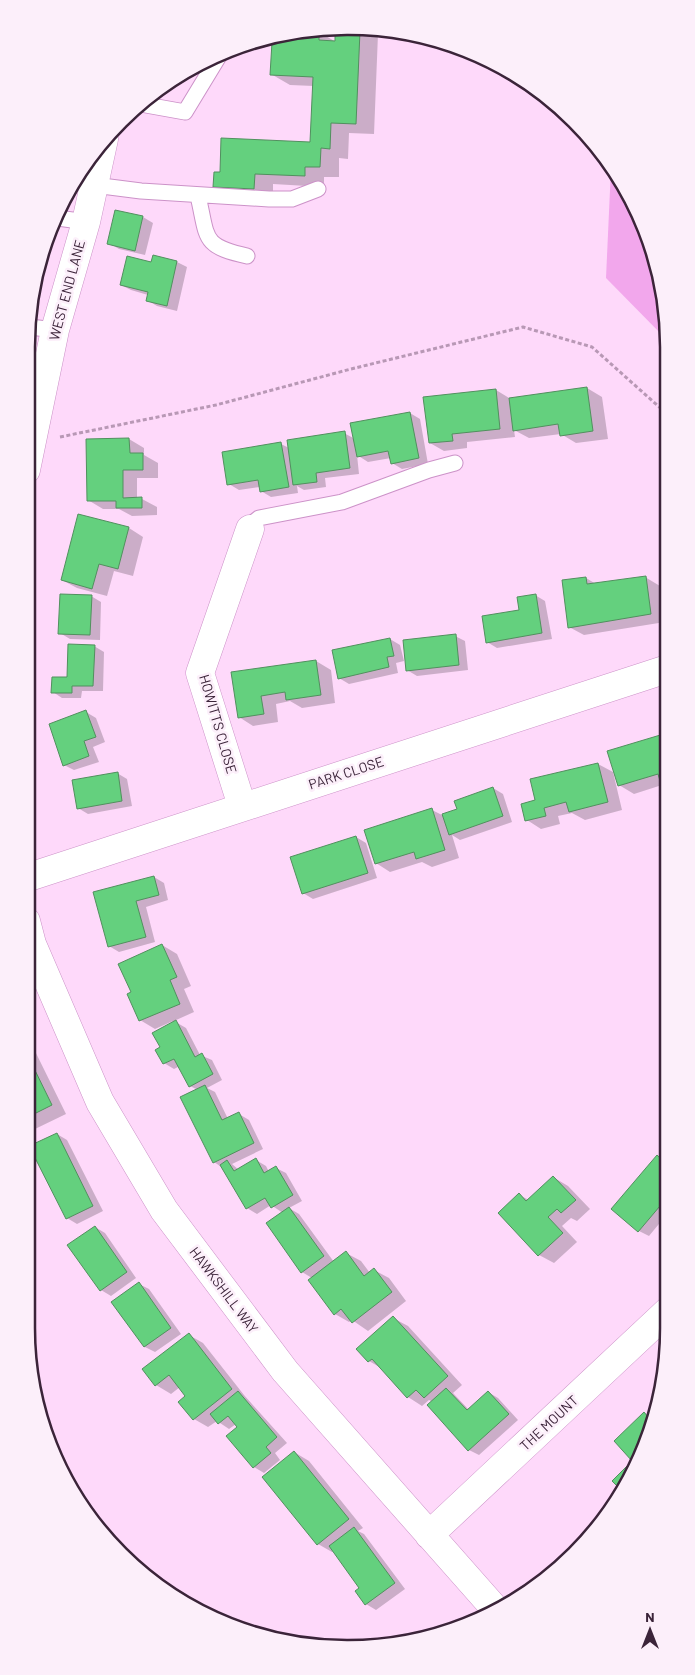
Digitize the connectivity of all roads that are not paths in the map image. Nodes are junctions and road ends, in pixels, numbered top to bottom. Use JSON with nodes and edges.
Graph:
{"nodes":[{"id":1,"x":213,"y":65,"type":"edge"},
{"id":2,"x":150,"y":106,"type":"edge"},
{"id":3,"x":100,"y":157,"type":"edge"},
{"id":4,"x":94,"y":185,"type":"junction"},
{"id":5,"x":318,"y":189,"type":"dead end"},
{"id":6,"x":198,"y":196,"type":"junction"},
{"id":7,"x":63,"y":219,"type":"edge"},
{"id":8,"x":86,"y":222,"type":"junction"},
{"id":9,"x":247,"y":256,"type":"dead end"},
{"id":10,"x":42,"y":328,"type":"edge"},
{"id":11,"x":35,"y":414,"type":"edge"},
{"id":12,"x":455,"y":463,"type":"dead end"},
{"id":13,"x":250,"y":529,"type":"joint"},
{"id":14,"x":660,"y":672,"type":"edge"},
{"id":15,"x":242,"y":806,"type":"junction"},
{"id":16,"x":35,"y":875,"type":"edge"},
{"id":17,"x":35,"y":951,"type":"edge"},
{"id":18,"x":660,"y":1318,"type":"edge"},
{"id":19,"x":428,"y":1535,"type":"junction"},
{"id":20,"x":491,"y":1605,"type":"edge"}],
"edges":[{"from":1,"to":2,"type":"lane"},
{"from":3,"to":4,"type":"street","name":"WEST END LANE"},
{"from":4,"to":6,"type":"lane"},
{"from":4,"to":8,"type":"street","name":"WEST END LANE"},
{"from":5,"to":6,"type":"lane"},
{"from":6,"to":9,"type":"lane"},
{"from":7,"to":8,"type":"lane"},
{"from":8,"to":10,"type":"street","name":"WEST END LANE"},
{"from":10,"to":11,"type":"street","name":"WEST END LANE"},
{"from":12,"to":13,"type":"lane"},
{"from":13,"to":15,"type":"street","name":"HOWITTS CLOSE"},
{"from":14,"to":15,"type":"street","name":"PARK CLOSE"},
{"from":15,"to":16,"type":"street","name":"PARK CLOSE"},
{"from":17,"to":19,"type":"street","name":"HAWKSHILL WAY"},
{"from":18,"to":19,"type":"street","name":"THE MOUNT"},
{"from":19,"to":20,"type":"street","name":"HAWKSHILL WAY"}]}
